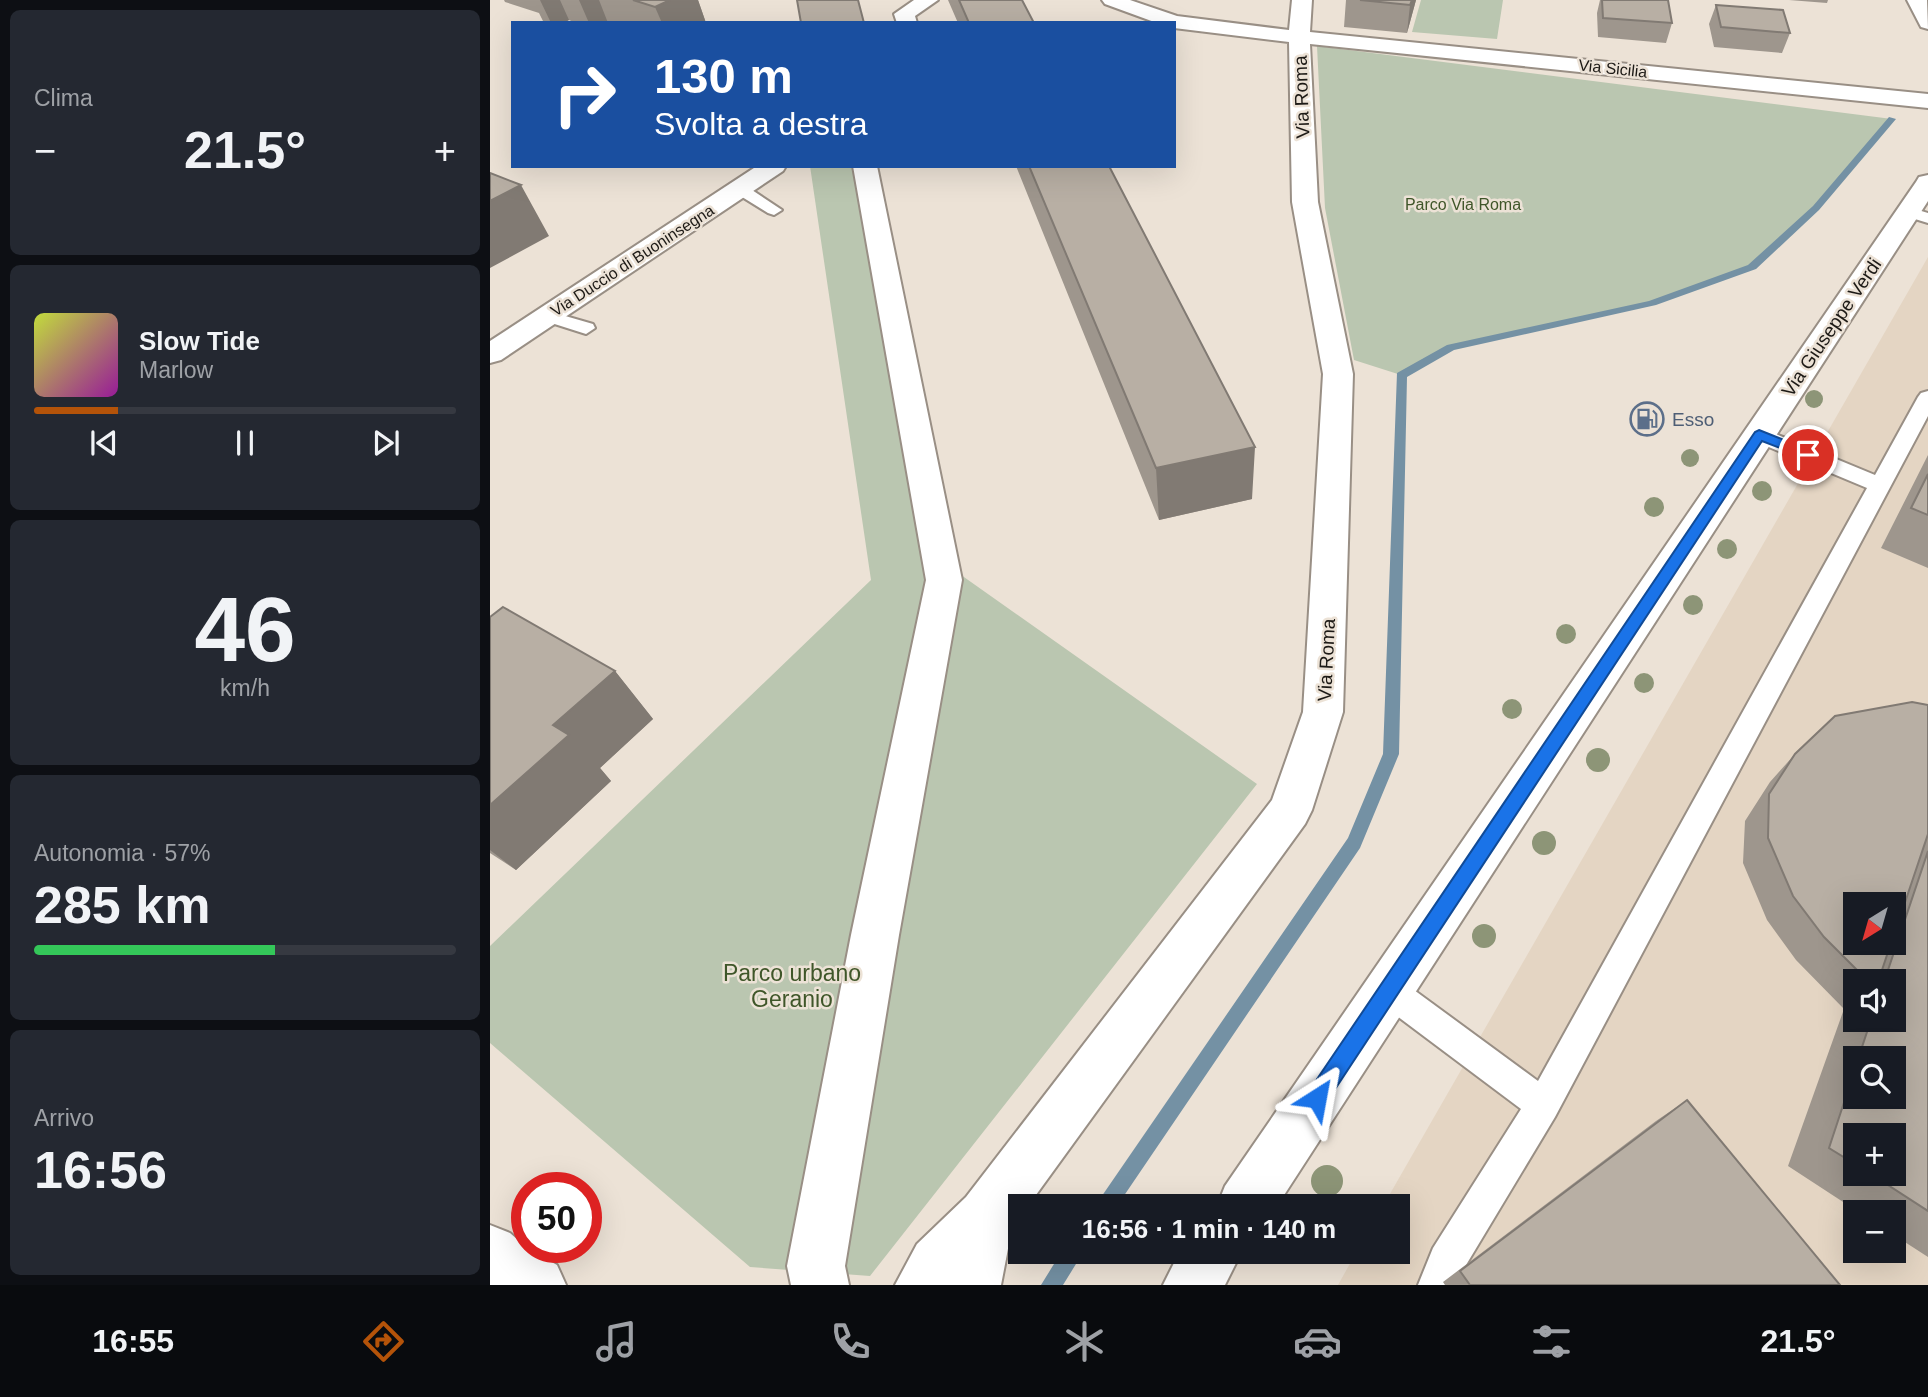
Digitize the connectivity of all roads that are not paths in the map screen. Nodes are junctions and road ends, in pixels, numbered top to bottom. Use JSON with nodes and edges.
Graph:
{"nodes":[{"id":1,"x":928,"y":0,"type":"edge"},
{"id":2,"x":1112,"y":0,"type":"edge"},
{"id":3,"x":1917,"y":0,"type":"edge"},
{"id":4,"x":1300,"y":19,"type":"edge"},
{"id":5,"x":906,"y":21,"type":"edge"},
{"id":6,"x":1171,"y":21,"type":"edge"},
{"id":7,"x":1176,"y":22,"type":"edge"},
{"id":8,"x":1928,"y":23,"type":"edge"},
{"id":9,"x":1928,"y":101,"type":"edge"},
{"id":10,"x":771,"y":168,"type":"edge"},
{"id":11,"x":865,"y":168,"type":"edge"},
{"id":12,"x":740,"y":188,"type":"junction"},
{"id":13,"x":1924,"y":196,"type":"edge"},
{"id":14,"x":774,"y":210,"type":"dead end"},
{"id":15,"x":548,"y":316,"type":"junction"},
{"id":16,"x":586,"y":328,"type":"dead end"},
{"id":17,"x":490,"y":354,"type":"edge"},
{"id":18,"x":1928,"y":397,"type":"edge"},
{"id":19,"x":1759,"y":435,"type":"junction"},
{"id":20,"x":1880,"y":485,"type":"junction"},
{"id":21,"x":1388,"y":990,"type":"junction"},
{"id":22,"x":1543,"y":1105,"type":"junction"},
{"id":23,"x":1253,"y":1194,"type":"edge"},
{"id":24,"x":986,"y":1217,"type":"junction"},
{"id":25,"x":1206,"y":1264,"type":"edge"},
{"id":26,"x":820,"y":1285,"type":"edge"},
{"id":27,"x":924,"y":1285,"type":"edge"},
{"id":28,"x":972,"y":1285,"type":"edge"},
{"id":29,"x":1192,"y":1285,"type":"edge"},
{"id":30,"x":1436,"y":1285,"type":"edge"}],
"edges":[{"from":1,"to":5,"type":"street"},
{"from":2,"to":6,"type":"street","name":"Via Sicilia"},
{"from":3,"to":8,"type":"street"},
{"from":4,"to":7,"type":"street","name":"Via Sicilia"},
{"from":4,"to":9,"type":"street","name":"Via Sicilia"},
{"from":4,"to":24,"type":"street","name":"Via Roma"},
{"from":10,"to":12,"type":"street","name":"Via Duccio di Buoninsegna"},
{"from":11,"to":26,"type":"street"},
{"from":12,"to":14,"type":"lane"},
{"from":12,"to":15,"type":"street","name":"Via Duccio di Buoninsegna"},
{"from":13,"to":19,"type":"street","name":"Via Giuseppe Verdi"},
{"from":15,"to":16,"type":"lane"},
{"from":15,"to":17,"type":"street","name":"Via Duccio di Buoninsegna"},
{"from":18,"to":20,"type":"lane"},
{"from":19,"to":20,"type":"lane"},
{"from":19,"to":21,"type":"street","name":"Via Giuseppe Verdi"},
{"from":20,"to":22,"type":"lane"},
{"from":21,"to":22,"type":"lane"},
{"from":21,"to":23,"type":"street","name":"Via Giuseppe Verdi"},
{"from":22,"to":30,"type":"lane"},
{"from":24,"to":27,"type":"street","name":"Via Roma"},
{"from":24,"to":28,"type":"street","name":"Via Roma"},
{"from":25,"to":29,"type":"street"}]}
